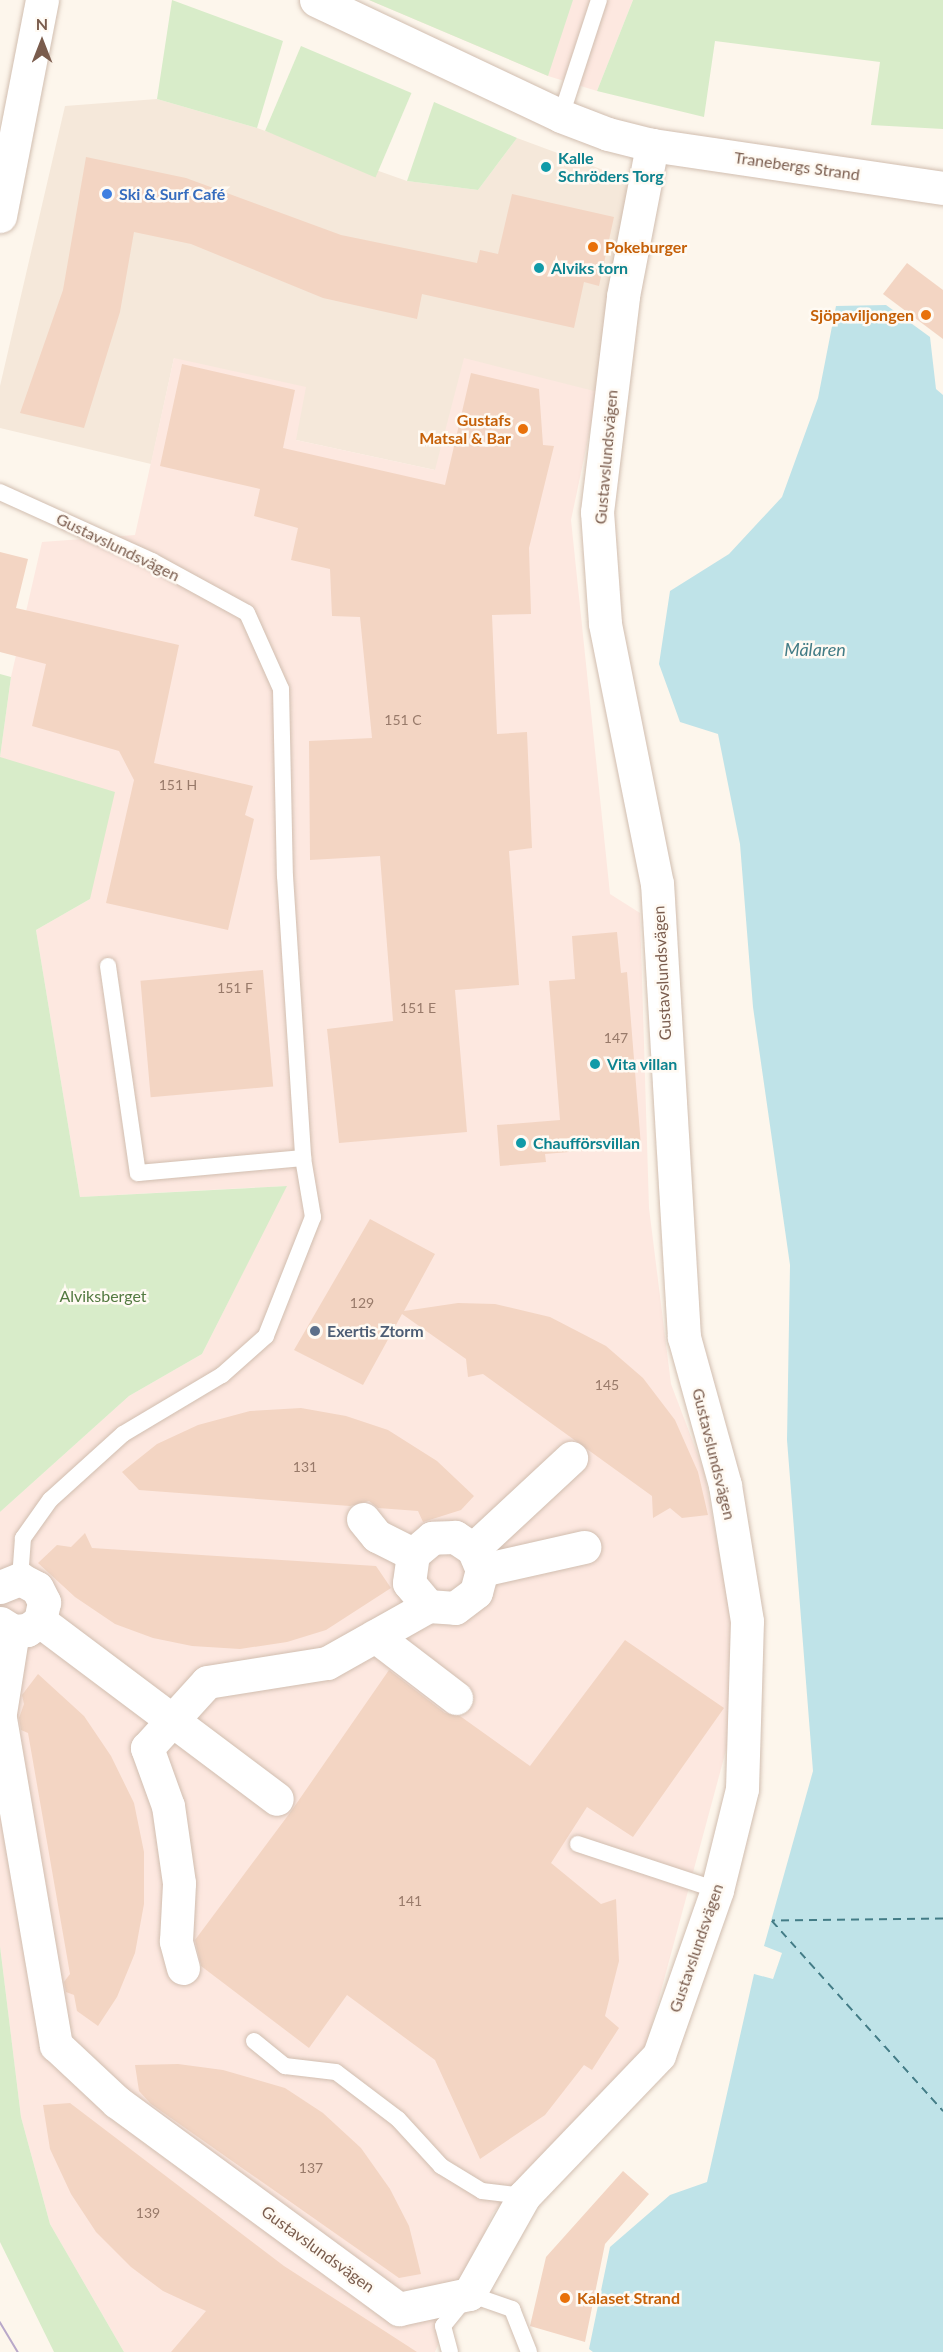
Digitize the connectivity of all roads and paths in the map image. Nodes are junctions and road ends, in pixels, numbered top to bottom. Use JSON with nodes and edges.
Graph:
{"nodes":[{"id":1,"x":42,"y":0,"type":"edge"},
{"id":2,"x":316,"y":0,"type":"edge"},
{"id":3,"x":599,"y":0,"type":"edge"},
{"id":4,"x":561,"y":116,"type":"junction"},
{"id":5,"x":652,"y":145,"type":"junction"},
{"id":6,"x":943,"y":188,"type":"edge"},
{"id":7,"x":0,"y":216,"type":"edge"},
{"id":8,"x":0,"y":492,"type":"edge"},
{"id":9,"x":108,"y":966,"type":"dead end"},
{"id":10,"x":303,"y":1158,"type":"junction"},
{"id":11,"x":571,"y":1458,"type":"dead end"},
{"id":12,"x":363,"y":1519,"type":"dead end"},
{"id":13,"x":584,"y":1547,"type":"dead end"},
{"id":14,"x":413,"y":1554,"type":"junction"},
{"id":15,"x":478,"y":1559,"type":"junction"},
{"id":16,"x":10,"y":1583,"type":"edge"},
{"id":17,"x":428,"y":1606,"type":"junction"},
{"id":18,"x":18,"y":1625,"type":"edge"},
{"id":19,"x":375,"y":1636,"type":"junction"},
{"id":20,"x":456,"y":1698,"type":"dead end"},
{"id":21,"x":0,"y":1713,"type":"edge"},
{"id":22,"x":0,"y":1718,"type":"edge"},
{"id":23,"x":172,"y":1718,"type":"junction"},
{"id":24,"x":277,"y":1799,"type":"dead end"},
{"id":25,"x":579,"y":1844,"type":"dead end"},
{"id":26,"x":717,"y":1890,"type":"junction"},
{"id":27,"x":183,"y":1968,"type":"dead end"},
{"id":28,"x":254,"y":2041,"type":"dead end"},
{"id":29,"x":524,"y":2196,"type":"junction"},
{"id":30,"x":470,"y":2294,"type":"junction"},
{"id":31,"x":450,"y":2352,"type":"edge"},
{"id":32,"x":529,"y":2352,"type":"edge"}],
"edges":[{"from":1,"to":7,"type":"street"},
{"from":2,"to":4,"type":"street"},
{"from":3,"to":4,"type":"lane"},
{"from":4,"to":5,"type":"street"},
{"from":5,"to":6,"type":"street","name":"Tranebergs Strand"},
{"from":5,"to":26,"type":"street","name":"Gustavslundsvägen"},
{"from":8,"to":10,"type":"lane","name":"Gustavslundsvägen"},
{"from":9,"to":10,"type":"lane"},
{"from":10,"to":16,"type":"lane","name":"Gustavslundsvägen"},
{"from":11,"to":15,"type":"street"},
{"from":12,"to":14,"type":"street"},
{"from":13,"to":15,"type":"street"},
{"from":14,"to":15,"type":"street"},
{"from":14,"to":17,"type":"street"},
{"from":15,"to":17,"type":"street"},
{"from":16,"to":18,"type":"street","name":"Gustavslundsvägen"},
{"from":17,"to":19,"type":"street"},
{"from":18,"to":21,"type":"street","name":"Gustavslundsvägen"},
{"from":18,"to":23,"type":"street"},
{"from":19,"to":20,"type":"street"},
{"from":19,"to":23,"type":"street"},
{"from":22,"to":30,"type":"street","name":"Gustavslundsvägen"},
{"from":23,"to":24,"type":"street"},
{"from":23,"to":27,"type":"street"},
{"from":25,"to":26,"type":"lane"},
{"from":26,"to":29,"type":"street","name":"Gustavslundsvägen"},
{"from":28,"to":29,"type":"lane"},
{"from":29,"to":30,"type":"street","name":"Gustavslundsvägen"},
{"from":30,"to":31,"type":"lane"},
{"from":30,"to":32,"type":"lane"}]}
